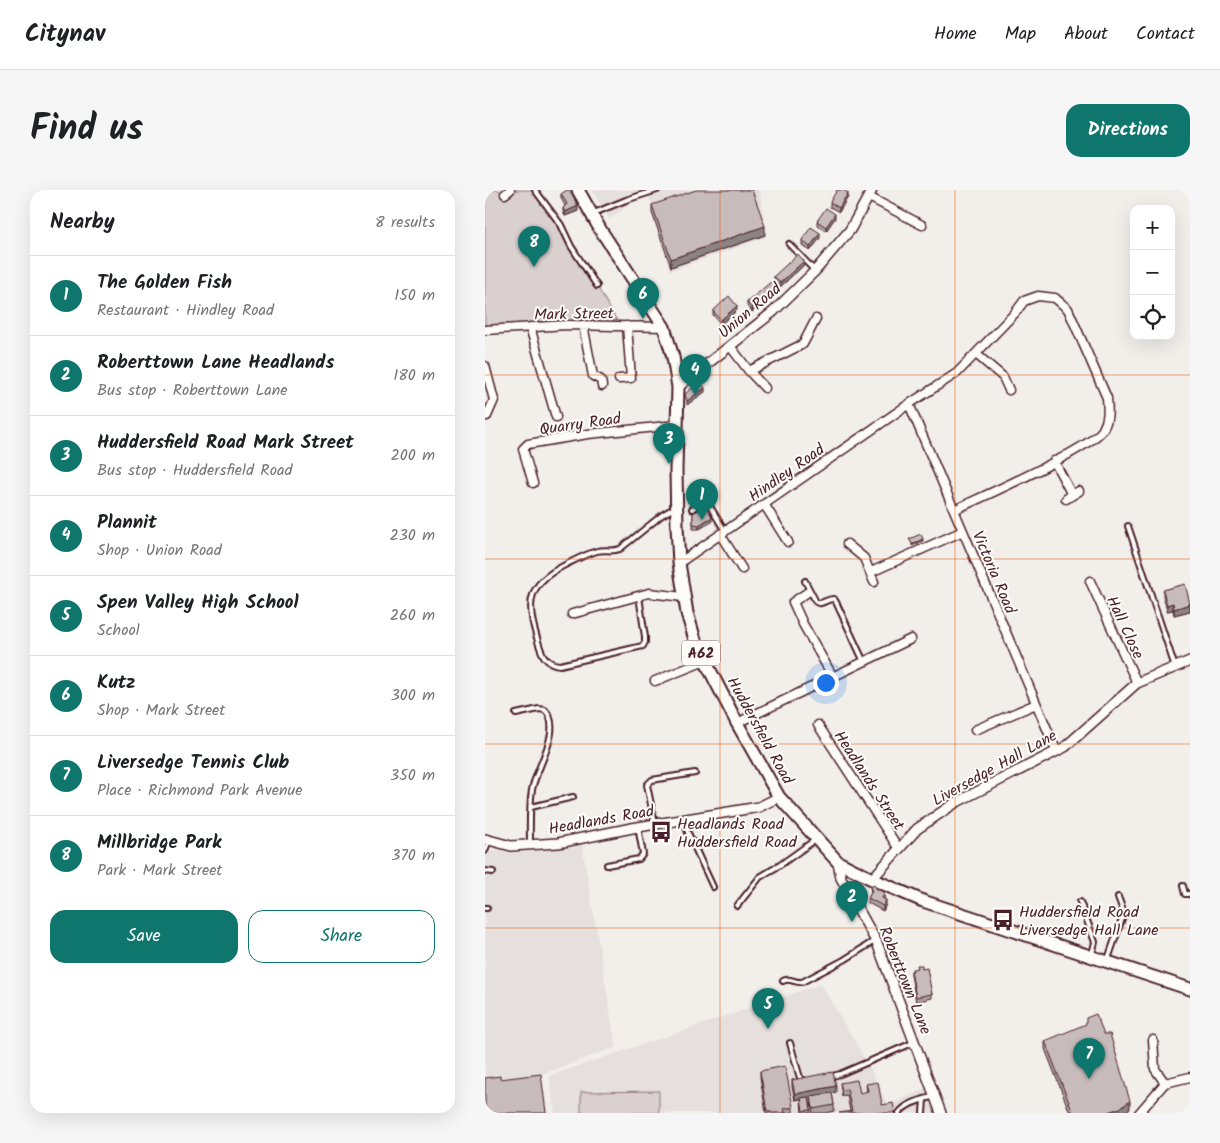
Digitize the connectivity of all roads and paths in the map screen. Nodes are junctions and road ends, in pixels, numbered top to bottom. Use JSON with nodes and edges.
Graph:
{"nodes":[{"id":1,"x":535,"y":190,"type":"edge"},
{"id":2,"x":578,"y":190,"type":"edge"},
{"id":3,"x":657,"y":190,"type":"edge"},
{"id":4,"x":870,"y":193,"type":"edge"},
{"id":5,"x":591,"y":213,"type":"junction"},
{"id":6,"x":922,"y":225,"type":"dead end"},
{"id":7,"x":789,"y":244,"type":"dead end"},
{"id":8,"x":815,"y":271,"type":"junction"},
{"id":9,"x":597,"y":286,"type":"dead end"},
{"id":10,"x":816,"y":319,"type":"dead end"},
{"id":11,"x":583,"y":326,"type":"junction"},
{"id":12,"x":627,"y":326,"type":"junction"},
{"id":13,"x":531,"y":327,"type":"junction"},
{"id":14,"x":664,"y":327,"type":"junction"},
{"id":15,"x":485,"y":330,"type":"edge"},
{"id":16,"x":730,"y":346,"type":"junction"},
{"id":17,"x":976,"y":354,"type":"junction"},
{"id":18,"x":485,"y":366,"type":"edge"},
{"id":19,"x":749,"y":371,"type":"junction"},
{"id":20,"x":619,"y":379,"type":"dead end"},
{"id":21,"x":602,"y":386,"type":"dead end"},
{"id":22,"x":678,"y":387,"type":"junction"},
{"id":23,"x":765,"y":388,"type":"dead end"},
{"id":24,"x":1009,"y":390,"type":"dead end"},
{"id":25,"x":909,"y":404,"type":"junction"},
{"id":26,"x":485,"y":416,"type":"edge"},
{"id":27,"x":556,"y":417,"type":"dead end"},
{"id":28,"x":677,"y":425,"type":"junction"},
{"id":29,"x":1055,"y":461,"type":"junction"},
{"id":30,"x":533,"y":483,"type":"dead end"},
{"id":31,"x":1072,"y":495,"type":"dead end"},
{"id":32,"x":764,"y":504,"type":"junction"},
{"id":33,"x":676,"y":507,"type":"junction"},
{"id":34,"x":692,"y":509,"type":"dead end"},
{"id":35,"x":954,"y":510,"type":"junction"},
{"id":36,"x":1128,"y":526,"type":"dead end"},
{"id":37,"x":963,"y":531,"type":"junction"},
{"id":38,"x":723,"y":533,"type":"junction"},
{"id":39,"x":787,"y":542,"type":"dead end"},
{"id":40,"x":847,"y":544,"type":"dead end"},
{"id":41,"x":679,"y":563,"type":"junction"},
{"id":42,"x":742,"y":569,"type":"dead end"},
{"id":43,"x":871,"y":572,"type":"junction"},
{"id":44,"x":805,"y":581,"type":"dead end"},
{"id":45,"x":874,"y":582,"type":"dead end"},
{"id":46,"x":1089,"y":582,"type":"dead end"},
{"id":47,"x":807,"y":592,"type":"dead end"},
{"id":48,"x":639,"y":596,"type":"junction"},
{"id":49,"x":683,"y":596,"type":"junction"},
{"id":50,"x":572,"y":614,"type":"dead end"},
{"id":51,"x":911,"y":639,"type":"dead end"},
{"id":52,"x":705,"y":661,"type":"junction"},
{"id":53,"x":1190,"y":661,"type":"edge"},
{"id":54,"x":864,"y":662,"type":"junction"},
{"id":55,"x":1175,"y":667,"type":"junction"},
{"id":56,"x":833,"y":677,"type":"junction"},
{"id":57,"x":655,"y":681,"type":"dead end"},
{"id":58,"x":1137,"y":684,"type":"junction"},
{"id":59,"x":1036,"y":704,"type":"junction"},
{"id":60,"x":516,"y":714,"type":"dead end"},
{"id":61,"x":737,"y":724,"type":"junction"},
{"id":62,"x":818,"y":726,"type":"dead end"},
{"id":63,"x":975,"y":730,"type":"dead end"},
{"id":64,"x":1056,"y":750,"type":"junction"},
{"id":65,"x":695,"y":773,"type":"dead end"},
{"id":66,"x":573,"y":796,"type":"dead end"},
{"id":67,"x":779,"y":797,"type":"junction"},
{"id":68,"x":531,"y":807,"type":"junction"},
{"id":69,"x":684,"y":819,"type":"junction"},
{"id":70,"x":655,"y":824,"type":"junction"},
{"id":71,"x":638,"y":827,"type":"junction"},
{"id":72,"x":816,"y":838,"type":"junction"},
{"id":73,"x":487,"y":839,"type":"edge"},
{"id":74,"x":530,"y":845,"type":"junction"},
{"id":75,"x":899,"y":849,"type":"junction"},
{"id":76,"x":485,"y":852,"type":"edge"},
{"id":77,"x":838,"y":862,"type":"junction"},
{"id":78,"x":607,"y":865,"type":"dead end"},
{"id":79,"x":485,"y":871,"type":"edge"},
{"id":80,"x":493,"y":872,"type":"dead end"},
{"id":81,"x":871,"y":878,"type":"junction"},
{"id":82,"x":1183,"y":886,"type":"dead end"},
{"id":83,"x":713,"y":887,"type":"dead end"},
{"id":84,"x":1190,"y":894,"type":"edge"},
{"id":85,"x":1118,"y":897,"type":"dead end"},
{"id":86,"x":1080,"y":902,"type":"dead end"},
{"id":87,"x":737,"y":906,"type":"dead end"},
{"id":88,"x":876,"y":940,"type":"junction"},
{"id":89,"x":1091,"y":956,"type":"junction"},
{"id":90,"x":1108,"y":962,"type":"junction"},
{"id":91,"x":783,"y":980,"type":"dead end"},
{"id":92,"x":1190,"y":988,"type":"edge"},
{"id":93,"x":1153,"y":1040,"type":"dead end"},
{"id":94,"x":915,"y":1042,"type":"junction"},
{"id":95,"x":790,"y":1043,"type":"dead end"},
{"id":96,"x":824,"y":1077,"type":"edge"},
{"id":97,"x":1190,"y":1077,"type":"edge"},
{"id":98,"x":807,"y":1080,"type":"edge"},
{"id":99,"x":1165,"y":1083,"type":"junction"},
{"id":100,"x":935,"y":1096,"type":"junction"},
{"id":101,"x":924,"y":1099,"type":"junction"},
{"id":102,"x":899,"y":1113,"type":"edge"},
{"id":103,"x":923,"y":1113,"type":"edge"},
{"id":104,"x":941,"y":1113,"type":"edge"},
{"id":105,"x":1139,"y":1113,"type":"edge"}],
"edges":[{"from":1,"to":9,"type":"lane"},
{"from":2,"to":5,"type":"main road","name":"Huddersfield Road","number":"A62"},
{"from":3,"to":5,"type":"lane"},
{"from":4,"to":6,"type":"street"},
{"from":4,"to":8,"type":"street","name":"Union Road"},
{"from":5,"to":14,"type":"main road","name":"Huddersfield Road","number":"A62"},
{"from":7,"to":8,"type":"lane"},
{"from":8,"to":16,"type":"street","name":"Union Road"},
{"from":10,"to":19,"type":"street"},
{"from":11,"to":12,"type":"street","name":"Mark Street"},
{"from":11,"to":13,"type":"street","name":"Mark Street"},
{"from":11,"to":21,"type":"street"},
{"from":12,"to":14,"type":"street","name":"Mark Street"},
{"from":12,"to":20,"type":"street"},
{"from":13,"to":15,"type":"street","name":"Mark Street"},
{"from":13,"to":27,"type":"street"},
{"from":14,"to":22,"type":"main road","name":"Huddersfield Road","number":"A62"},
{"from":16,"to":19,"type":"street"},
{"from":16,"to":22,"type":"street","name":"Union Road"},
{"from":17,"to":24,"type":"street"},
{"from":17,"to":25,"type":"street","name":"Hindley Road"},
{"from":17,"to":29,"type":"street","name":"Hindley Road"},
{"from":18,"to":26,"type":"street"},
{"from":19,"to":23,"type":"street"},
{"from":22,"to":28,"type":"main road","name":"Huddersfield Road","number":"A62"},
{"from":25,"to":32,"type":"street","name":"Hindley Road"},
{"from":25,"to":35,"type":"street","name":"Victoria Road"},
{"from":28,"to":30,"type":"street","name":"Quarry Road"},
{"from":28,"to":33,"type":"main road","name":"Huddersfield Road","number":"A62"},
{"from":29,"to":31,"type":"street"},
{"from":29,"to":35,"type":"street","name":"Hindley Road"},
{"from":32,"to":38,"type":"street","name":"Hindley Road"},
{"from":32,"to":39,"type":"street"},
{"from":33,"to":41,"type":"main road","name":"Huddersfield Road","number":"A62"},
{"from":33,"to":48,"type":"lane"},
{"from":34,"to":38,"type":"lane"},
{"from":35,"to":37,"type":"street","name":"Victoria Road"},
{"from":36,"to":55,"type":"lane"},
{"from":37,"to":43,"type":"street"},
{"from":37,"to":59,"type":"street","name":"Victoria Road"},
{"from":38,"to":41,"type":"street","name":"Hindley Road"},
{"from":38,"to":42,"type":"street"},
{"from":40,"to":43,"type":"street"},
{"from":41,"to":49,"type":"main road","name":"Huddersfield Road","number":"A62"},
{"from":43,"to":45,"type":"street"},
{"from":44,"to":54,"type":"lane"},
{"from":46,"to":58,"type":"street","name":"Hall Close"},
{"from":47,"to":56,"type":"street"},
{"from":48,"to":49,"type":"street"},
{"from":48,"to":50,"type":"street"},
{"from":49,"to":52,"type":"main road","name":"Huddersfield Road","number":"A62"},
{"from":51,"to":54,"type":"street"},
{"from":52,"to":57,"type":"street"},
{"from":52,"to":61,"type":"main road","name":"Huddersfield Road","number":"A62"},
{"from":53,"to":55,"type":"street","name":"Liversedge Hall Lane"},
{"from":54,"to":56,"type":"street"},
{"from":55,"to":58,"type":"street","name":"Liversedge Hall Lane"},
{"from":56,"to":61,"type":"street"},
{"from":58,"to":64,"type":"street","name":"Liversedge Hall Lane"},
{"from":59,"to":63,"type":"street"},
{"from":59,"to":64,"type":"street","name":"Victoria Road"},
{"from":60,"to":68,"type":"lane"},
{"from":61,"to":67,"type":"main road","name":"Huddersfield Road","number":"A62"},
{"from":62,"to":75,"type":"street","name":"Headlands Street"},
{"from":64,"to":75,"type":"street","name":"Liversedge Hall Lane"},
{"from":65,"to":70,"type":"lane"},
{"from":66,"to":68,"type":"lane"},
{"from":67,"to":69,"type":"street","name":"Headlands Road"},
{"from":67,"to":72,"type":"main road","name":"Huddersfield Road","number":"A62"},
{"from":68,"to":74,"type":"lane"},
{"from":69,"to":70,"type":"street","name":"Headlands Road"},
{"from":69,"to":83,"type":"lane"},
{"from":70,"to":71,"type":"street","name":"Headlands Road"},
{"from":71,"to":74,"type":"street","name":"Headlands Road"},
{"from":71,"to":78,"type":"lane"},
{"from":72,"to":77,"type":"main road","name":"Huddersfield Road","number":"A62"},
{"from":72,"to":87,"type":"lane"},
{"from":73,"to":74,"type":"street","name":"Headlands Road"},
{"from":73,"to":76,"type":"lane"},
{"from":75,"to":81,"type":"street","name":"Liversedge Hall Lane"},
{"from":77,"to":81,"type":"main road","name":"Huddersfield Road","number":"A62"},
{"from":77,"to":88,"type":"street","name":"Roberttown Lane"},
{"from":79,"to":80,"type":"lane"},
{"from":81,"to":89,"type":"main road","name":"Huddersfield Road","number":"A62"},
{"from":82,"to":84,"type":"lane"},
{"from":85,"to":90,"type":"lane"},
{"from":86,"to":89,"type":"lane"},
{"from":88,"to":91,"type":"lane"},
{"from":88,"to":94,"type":"street","name":"Roberttown Lane"},
{"from":89,"to":90,"type":"main road","name":"Huddersfield Road","number":"A62"},
{"from":90,"to":92,"type":"main road","name":"Huddersfield Road","number":"A62"},
{"from":93,"to":99,"type":"street"},
{"from":94,"to":96,"type":"lane"},
{"from":94,"to":100,"type":"street","name":"Roberttown Lane"},
{"from":95,"to":98,"type":"lane"},
{"from":97,"to":99,"type":"street"},
{"from":99,"to":105,"type":"street"},
{"from":100,"to":101,"type":"lane"},
{"from":100,"to":104,"type":"street","name":"Roberttown Lane"},
{"from":101,"to":102,"type":"lane"},
{"from":101,"to":103,"type":"lane"}]}
